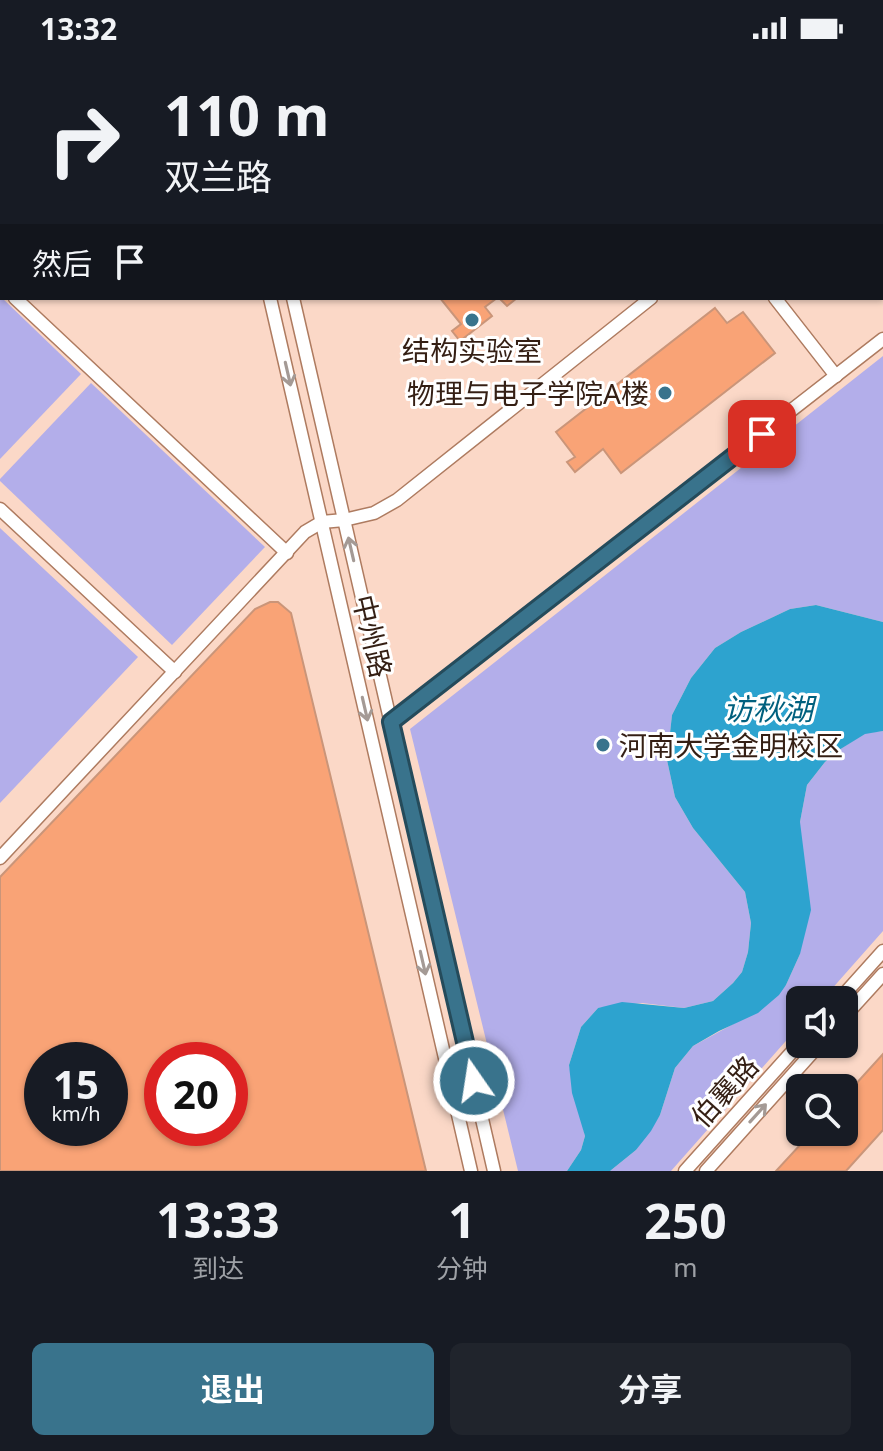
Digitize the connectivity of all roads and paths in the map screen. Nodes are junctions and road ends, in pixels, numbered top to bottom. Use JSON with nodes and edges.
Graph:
{"nodes":[{"id":1,"x":17,"y":300,"type":"edge"},
{"id":2,"x":270,"y":300,"type":"edge"},
{"id":3,"x":293,"y":300,"type":"edge"},
{"id":4,"x":648,"y":300,"type":"edge"},
{"id":5,"x":777,"y":300,"type":"edge"},
{"id":6,"x":883,"y":339,"type":"edge"},
{"id":7,"x":836,"y":376,"type":"junction"},
{"id":8,"x":0,"y":509,"type":"edge"},
{"id":9,"x":344,"y":520,"type":"junction"},
{"id":10,"x":322,"y":522,"type":"junction"},
{"id":11,"x":287,"y":553,"type":"junction"},
{"id":12,"x":175,"y":672,"type":"junction"},
{"id":13,"x":391,"y":722,"type":"junction"},
{"id":14,"x":0,"y":858,"type":"edge"},
{"id":15,"x":883,"y":951,"type":"edge"},
{"id":16,"x":883,"y":974,"type":"edge"},
{"id":17,"x":852,"y":986,"type":"edge"},
{"id":18,"x":858,"y":1002,"type":"edge"},
{"id":19,"x":787,"y":1058,"type":"edge"},
{"id":20,"x":807,"y":1058,"type":"edge"},
{"id":21,"x":471,"y":1171,"type":"edge"},
{"id":22,"x":494,"y":1171,"type":"edge"},
{"id":23,"x":685,"y":1171,"type":"edge"},
{"id":24,"x":706,"y":1171,"type":"edge"}],
"edges":[{"from":1,"to":11,"type":"lane"},
{"from":2,"to":10,"type":"lane","name":"中州路","one_way":true},
{"from":3,"to":9,"type":"lane","name":"中州路"},
{"from":4,"to":9,"type":"lane"},
{"from":5,"to":7,"type":"lane"},
{"from":6,"to":7,"type":"lane"},
{"from":7,"to":13,"type":"lane"},
{"from":8,"to":12,"type":"lane"},
{"from":9,"to":10,"type":"lane"},
{"from":13,"to":9,"type":"lane","name":"中州路","one_way":true},
{"from":10,"to":11,"type":"lane"},
{"from":10,"to":21,"type":"lane","name":"中州路","one_way":true},
{"from":11,"to":12,"type":"lane"},
{"from":12,"to":14,"type":"lane"},
{"from":13,"to":22,"type":"lane","name":"中州路"},
{"from":15,"to":17,"type":"lane"},
{"from":16,"to":18,"type":"lane"},
{"from":19,"to":23,"type":"lane","name":"伯襄路"},
{"from":24,"to":20,"type":"lane","name":"伯襄路","one_way":true}]}
